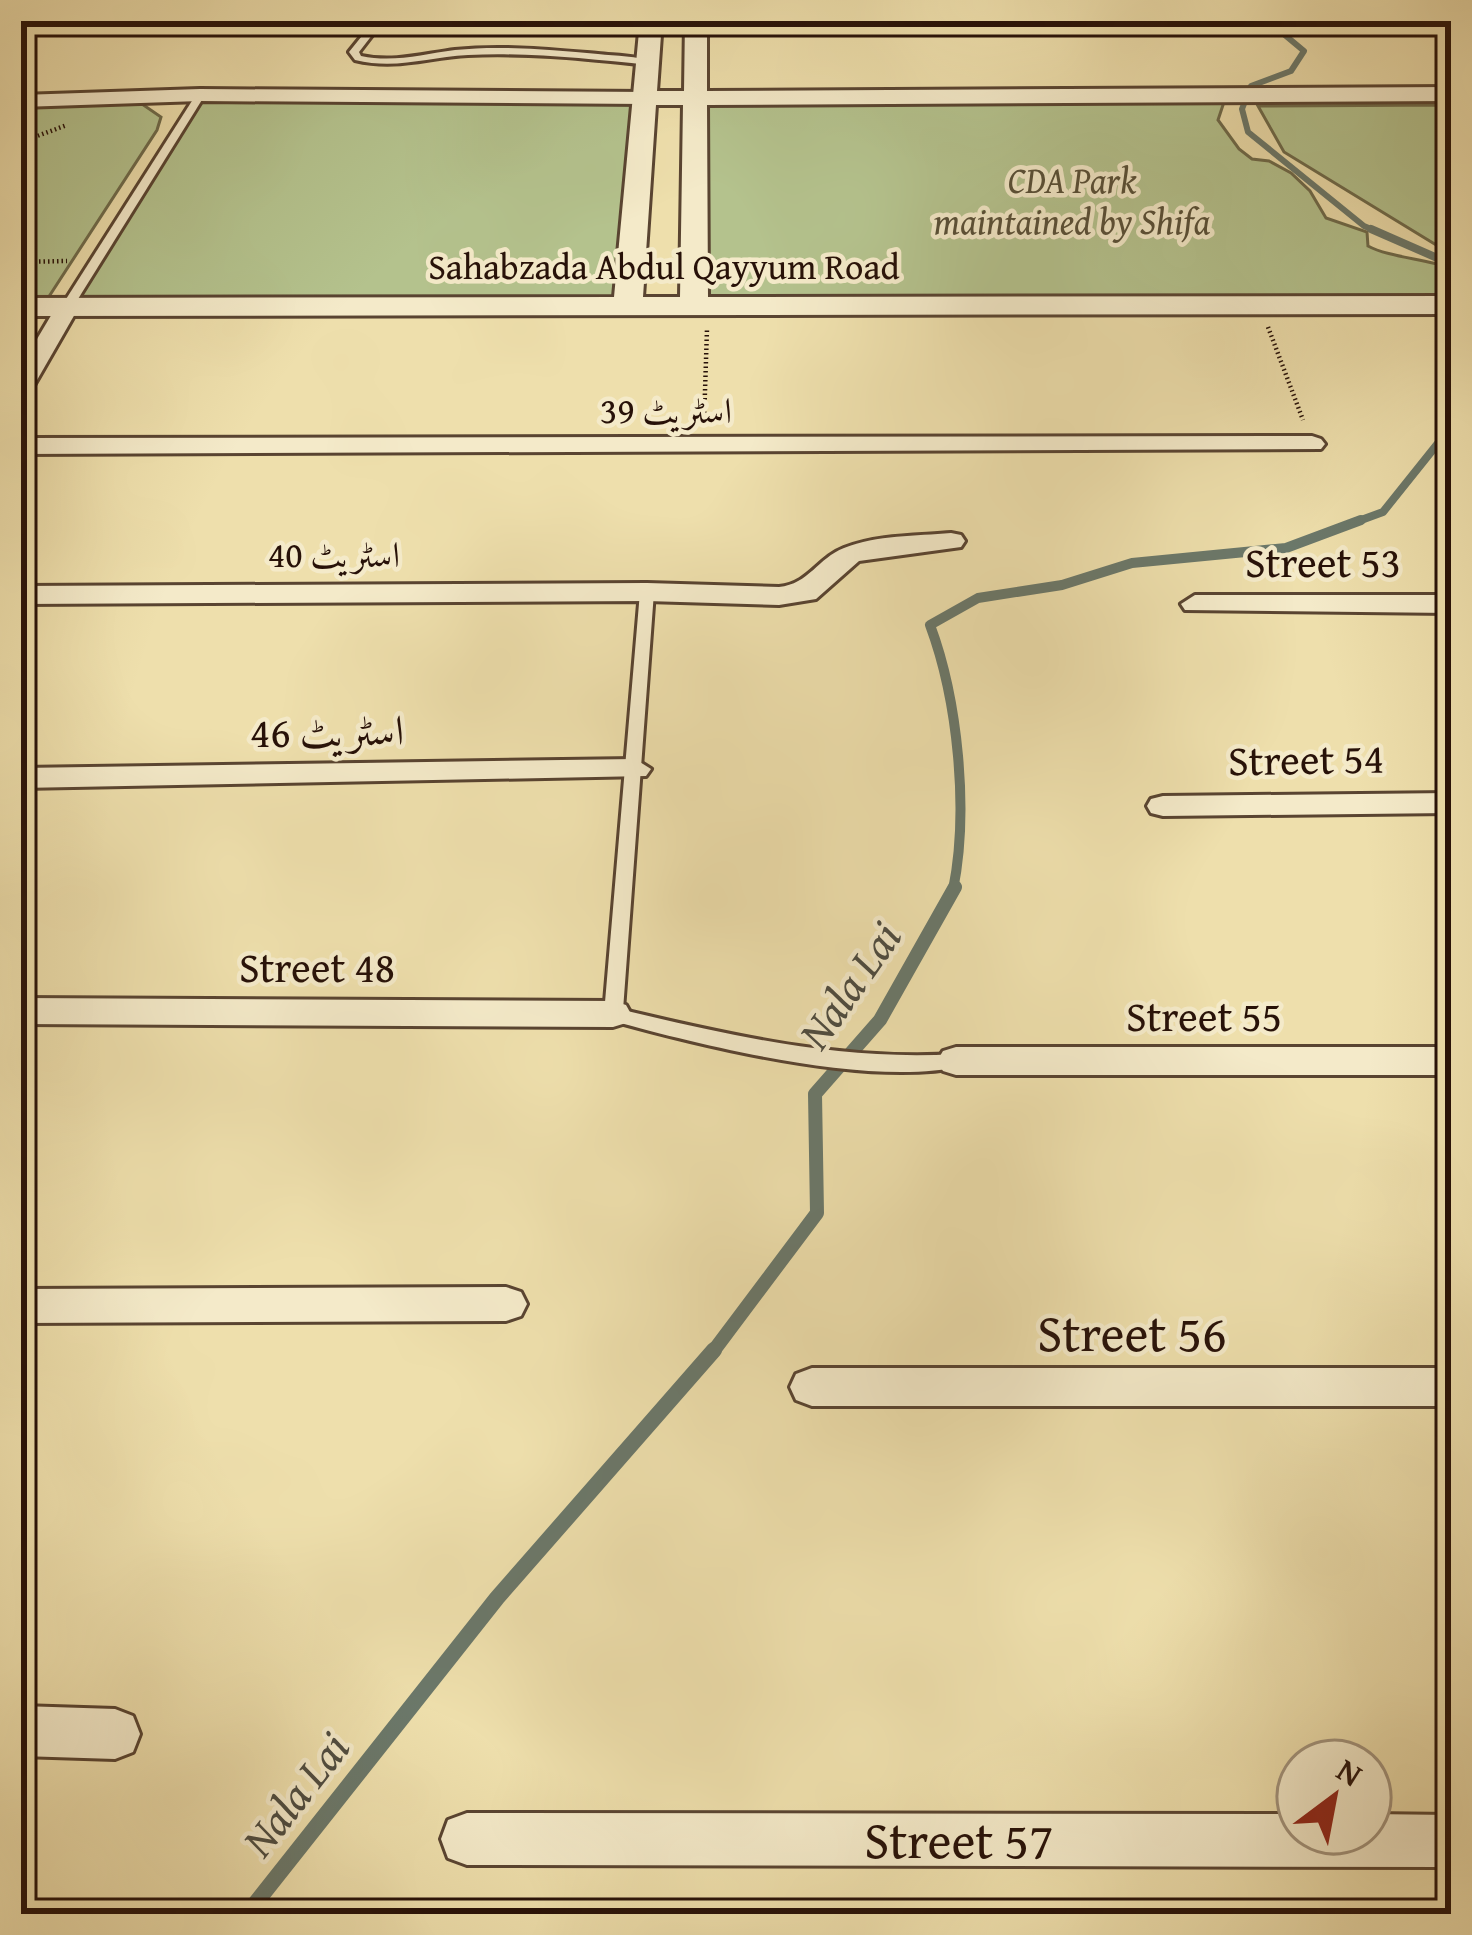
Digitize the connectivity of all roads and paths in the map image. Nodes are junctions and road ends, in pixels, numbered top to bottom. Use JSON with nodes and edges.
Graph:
{"nodes":[{"id":1,"x":379,"y":21,"type":"edge"},
{"id":2,"x":651,"y":21,"type":"edge"},
{"id":3,"x":696,"y":21,"type":"edge"},
{"id":4,"x":649,"y":62,"type":"junction"},
{"id":5,"x":1451,"y":94,"type":"edge"},
{"id":6,"x":200,"y":95,"type":"junction"},
{"id":7,"x":647,"y":98,"type":"junction"},
{"id":8,"x":698,"y":98,"type":"junction"},
{"id":9,"x":21,"y":101,"type":"edge"},
{"id":10,"x":86,"y":119,"type":"dead end"},
{"id":11,"x":21,"y":142,"type":"edge"},
{"id":12,"x":96,"y":261,"type":"junction"},
{"id":13,"x":21,"y":262,"type":"edge"},
{"id":14,"x":700,"y":303,"type":"junction"},
{"id":15,"x":628,"y":305,"type":"junction"},
{"id":16,"x":1259,"y":305,"type":"junction"},
{"id":17,"x":1451,"y":305,"type":"edge"},
{"id":18,"x":21,"y":307,"type":"edge"},
{"id":19,"x":67,"y":307,"type":"junction"},
{"id":20,"x":21,"y":387,"type":"edge"},
{"id":21,"x":1312,"y":444,"type":"joint"},
{"id":22,"x":21,"y":446,"type":"edge"},
{"id":23,"x":704,"y":446,"type":"junction"},
{"id":24,"x":951,"y":542,"type":"dead end"},
{"id":25,"x":647,"y":592,"type":"junction"},
{"id":26,"x":21,"y":595,"type":"edge"},
{"id":27,"x":1195,"y":604,"type":"dead end"},
{"id":28,"x":1451,"y":604,"type":"edge"},
{"id":29,"x":635,"y":769,"type":"junction"},
{"id":30,"x":21,"y":778,"type":"edge"},
{"id":31,"x":1451,"y":803,"type":"edge"},
{"id":32,"x":1163,"y":806,"type":"dead end"},
{"id":33,"x":21,"y":1011,"type":"edge"},
{"id":34,"x":614,"y":1014,"type":"junction"},
{"id":35,"x":1451,"y":1060,"type":"edge"},
{"id":36,"x":956,"y":1061,"type":"joint"},
{"id":37,"x":506,"y":1304,"type":"dead end"},
{"id":38,"x":21,"y":1306,"type":"edge"},
{"id":39,"x":812,"y":1387,"type":"dead end"},
{"id":40,"x":1451,"y":1387,"type":"edge"},
{"id":41,"x":21,"y":1731,"type":"edge"},
{"id":42,"x":115,"y":1734,"type":"dead end"},
{"id":43,"x":467,"y":1839,"type":"dead end"},
{"id":44,"x":1451,"y":1841,"type":"edge"}],
"edges":[{"from":1,"to":4,"type":"lane"},
{"from":2,"to":4,"type":"street"},
{"from":3,"to":8,"type":"street"},
{"from":4,"to":7,"type":"street"},
{"from":5,"to":8,"type":"street"},
{"from":6,"to":7,"type":"street"},
{"from":6,"to":9,"type":"street"},
{"from":6,"to":12,"type":"lane"},
{"from":7,"to":8,"type":"street"},
{"from":7,"to":15,"type":"street"},
{"from":8,"to":14,"type":"street"},
{"from":10,"to":11,"type":"path"},
{"from":12,"to":13,"type":"path"},
{"from":12,"to":19,"type":"lane"},
{"from":14,"to":15,"type":"street","name":"Sahabzada Abdul Qayyum Road"},
{"from":14,"to":16,"type":"street","name":"Sahabzada Abdul Qayyum Road"},
{"from":14,"to":23,"type":"path"},
{"from":15,"to":19,"type":"street","name":"Sahabzada Abdul Qayyum Road"},
{"from":16,"to":17,"type":"street","name":"Sahabzada Abdul Qayyum Road"},
{"from":16,"to":21,"type":"path"},
{"from":18,"to":19,"type":"street","name":"Sahabzada Abdul Qayyum Road"},
{"from":19,"to":20,"type":"street"},
{"from":21,"to":23,"type":"street","name":"اسٹریٹ 39"},
{"from":22,"to":23,"type":"street","name":"اسٹریٹ 39"},
{"from":24,"to":25,"type":"street","name":"اسٹریٹ 40"},
{"from":25,"to":26,"type":"street","name":"اسٹریٹ 40"},
{"from":25,"to":29,"type":"lane"},
{"from":27,"to":28,"type":"street","name":"Street 53"},
{"from":29,"to":30,"type":"street","name":"اسٹریٹ 46"},
{"from":29,"to":34,"type":"lane"},
{"from":31,"to":32,"type":"street","name":"Street 54"},
{"from":33,"to":34,"type":"street","name":"Street 48"},
{"from":34,"to":36,"type":"lane"},
{"from":35,"to":36,"type":"street","name":"Street 55"},
{"from":37,"to":38,"type":"street"},
{"from":39,"to":40,"type":"street","name":"Street 56"},
{"from":41,"to":42,"type":"street"},
{"from":43,"to":44,"type":"street","name":"Street 57"}]}
